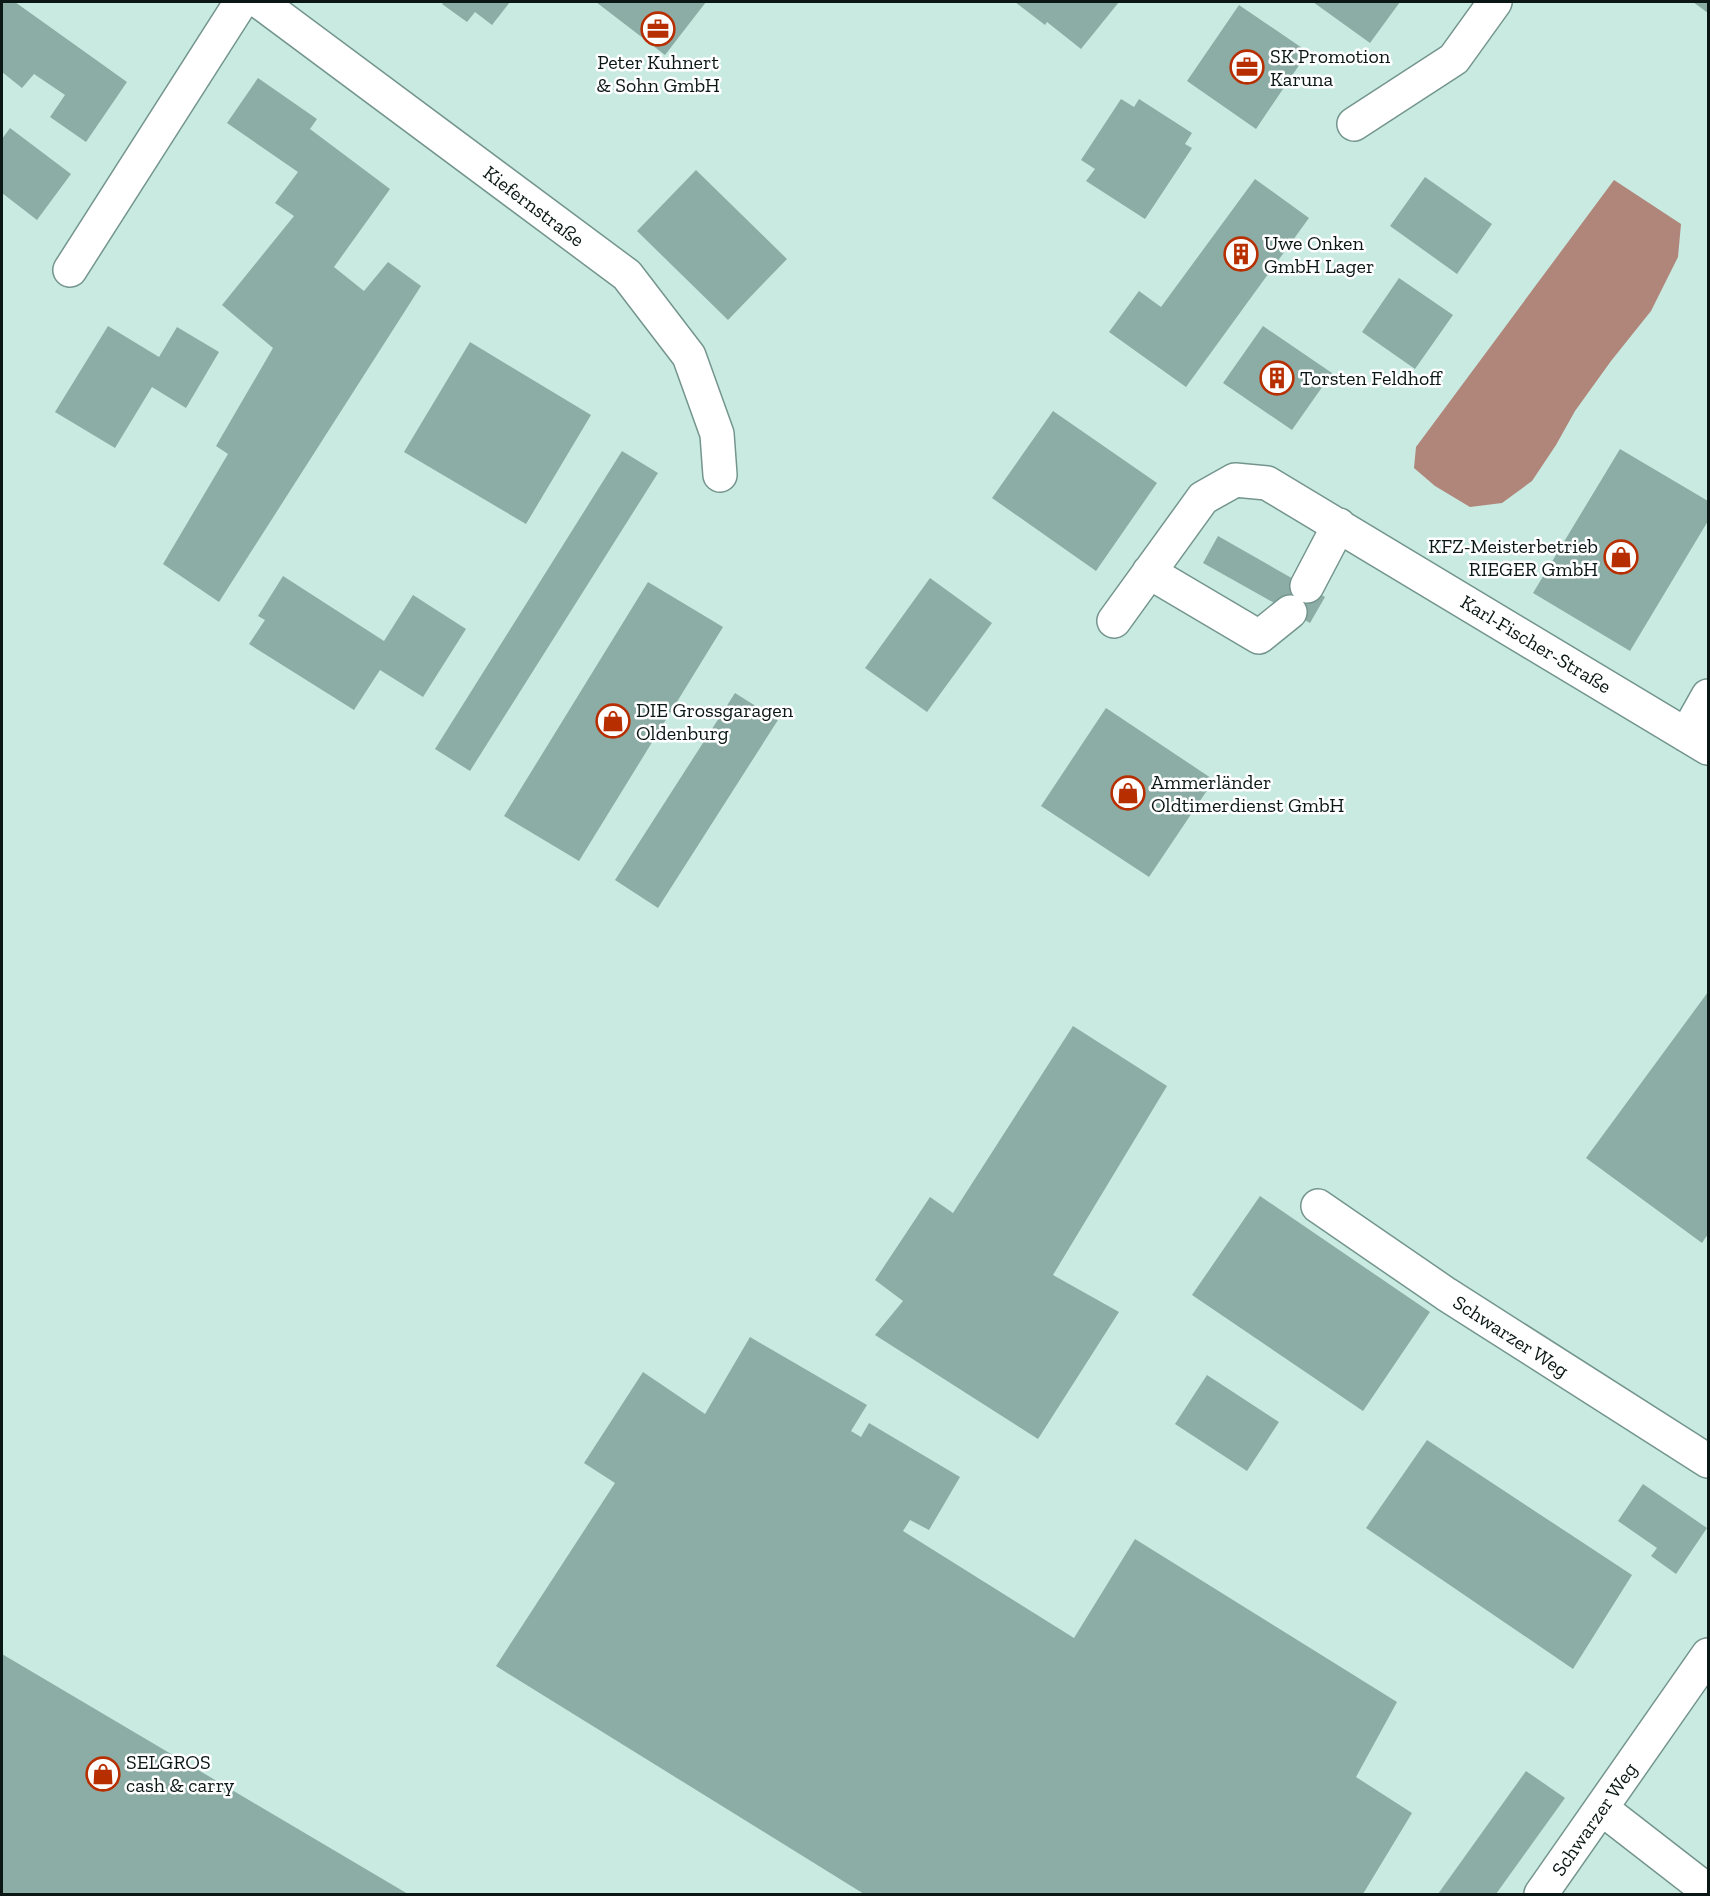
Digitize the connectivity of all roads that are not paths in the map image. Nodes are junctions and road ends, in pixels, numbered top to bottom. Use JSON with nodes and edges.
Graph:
{"nodes":[{"id":1,"x":242,"y":2,"type":"edge"},
{"id":2,"x":260,"y":2,"type":"edge"},
{"id":3,"x":1495,"y":2,"type":"edge"},
{"id":4,"x":1354,"y":124,"type":"dead end"},
{"id":5,"x":70,"y":270,"type":"dead end"},
{"id":6,"x":720,"y":475,"type":"dead end"},
{"id":7,"x":1339,"y":525,"type":"junction"},
{"id":8,"x":1149,"y":572,"type":"junction"},
{"id":9,"x":1114,"y":621,"type":"dead end"},
{"id":10,"x":1708,"y":696,"type":"edge"},
{"id":11,"x":1697,"y":741,"type":"edge"},
{"id":12,"x":1317,"y":1206,"type":"dead end"},
{"id":13,"x":1708,"y":1461,"type":"edge"},
{"id":14,"x":1708,"y":1655,"type":"edge"},
{"id":15,"x":1601,"y":1808,"type":"junction"},
{"id":16,"x":1708,"y":1891,"type":"edge"},
{"id":17,"x":1541,"y":1894,"type":"edge"}],
"edges":[{"from":1,"to":5,"type":"street"},
{"from":2,"to":6,"type":"street","name":"Kiefernstraße"},
{"from":3,"to":4,"type":"street"},
{"from":7,"to":8,"type":"street","name":"Karl-Fischer-Straße"},
{"from":7,"to":8,"type":"street"},
{"from":7,"to":11,"type":"street","name":"Karl-Fischer-Straße"},
{"from":8,"to":9,"type":"street","name":"Karl-Fischer-Straße"},
{"from":10,"to":11,"type":"street","name":"Karl-Fischer-Straße"},
{"from":12,"to":13,"type":"street","name":"Schwarzer Weg"},
{"from":14,"to":15,"type":"street","name":"Schwarzer Weg"},
{"from":15,"to":16,"type":"street"},
{"from":15,"to":17,"type":"street","name":"Schwarzer Weg"}]}
